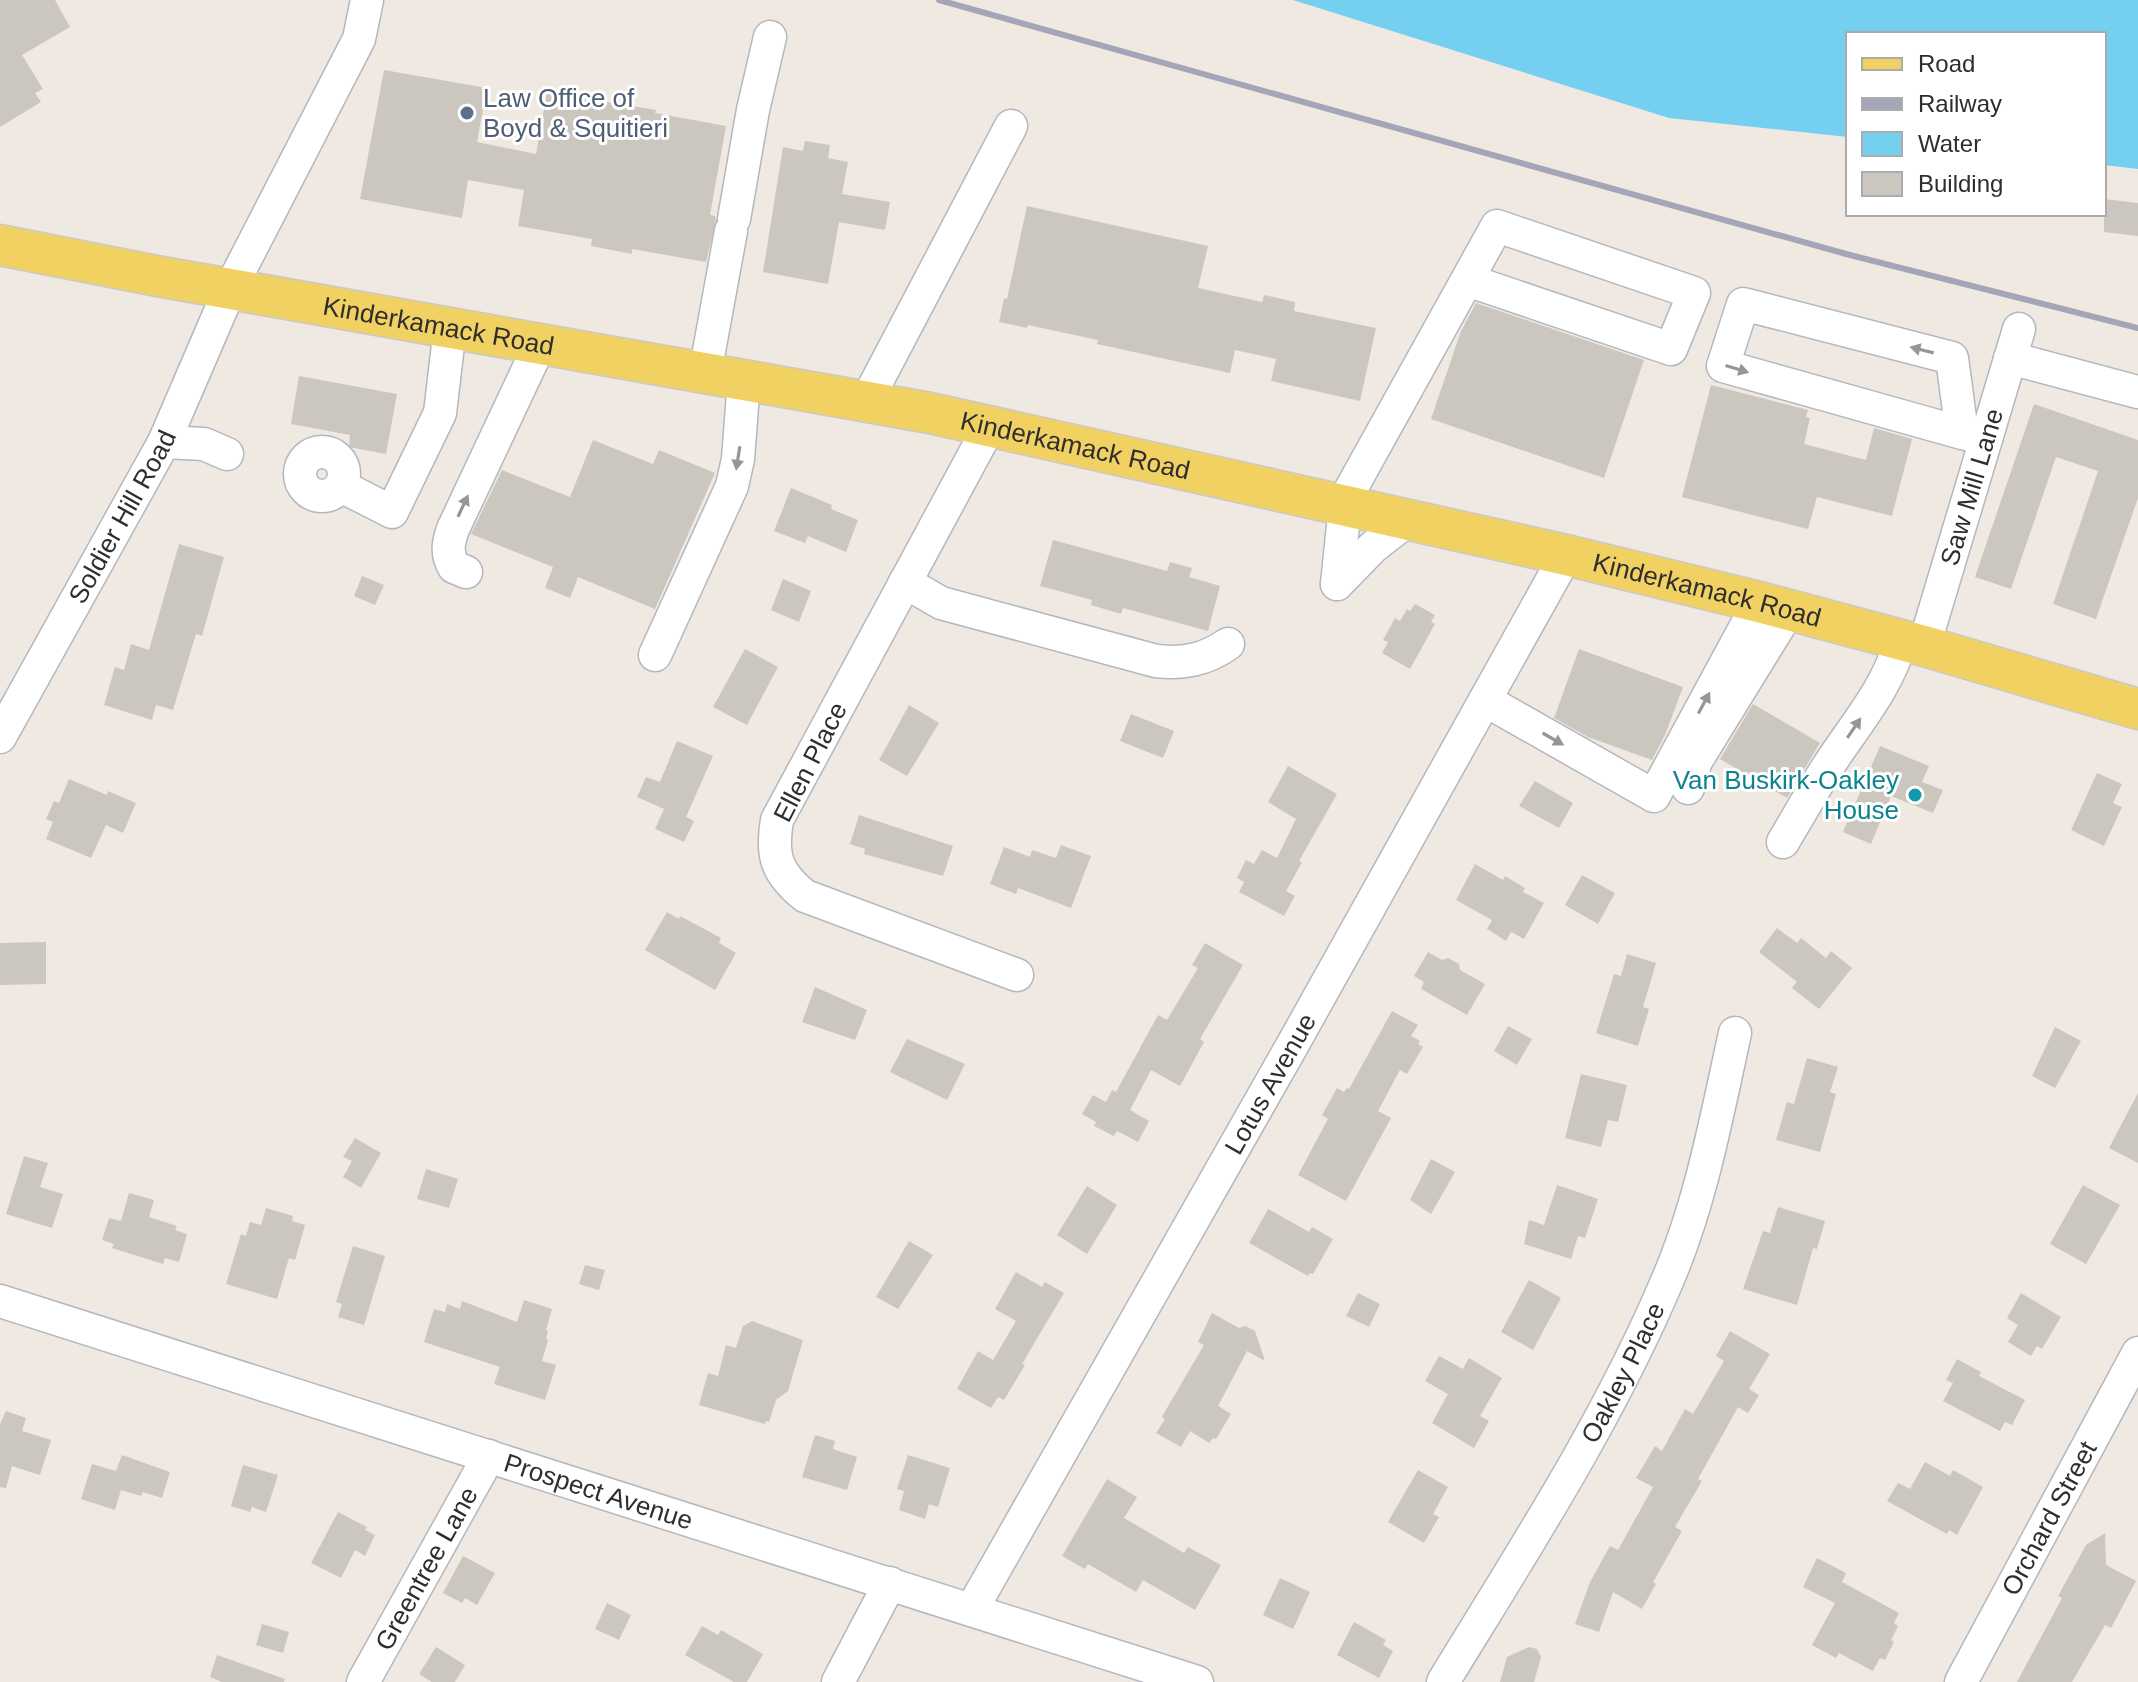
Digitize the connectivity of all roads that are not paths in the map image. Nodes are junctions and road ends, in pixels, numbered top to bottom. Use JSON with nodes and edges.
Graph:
{"nodes":[{"id":1,"x":367,"y":0,"type":"edge"},
{"id":2,"x":770,"y":37,"type":"dead end"},
{"id":3,"x":1011,"y":126,"type":"dead end"},
{"id":4,"x":0,"y":245,"type":"edge"},
{"id":5,"x":1467,"y":280,"type":"junction"},
{"id":6,"x":230,"y":289,"type":"junction"},
{"id":7,"x":450,"y":328,"type":"junction"},
{"id":8,"x":540,"y":344,"type":"junction"},
{"id":9,"x":705,"y":373,"type":"junction"},
{"id":10,"x":744,"y":380,"type":"junction"},
{"id":11,"x":2138,"y":392,"type":"edge"},
{"id":12,"x":866,"y":402,"type":"junction"},
{"id":13,"x":989,"y":427,"type":"junction"},
{"id":14,"x":1974,"y":436,"type":"junction"},
{"id":15,"x":164,"y":442,"type":"junction"},
{"id":16,"x":227,"y":454,"type":"dead end"},
{"id":17,"x":341,"y":486,"type":"dead end"},
{"id":18,"x":1343,"y":505,"type":"junction"},
{"id":19,"x":1408,"y":520,"type":"junction"},
{"id":20,"x":1566,"y":555,"type":"junction"},
{"id":21,"x":466,"y":572,"type":"dead end"},
{"id":22,"x":905,"y":582,"type":"junction"},
{"id":23,"x":1774,"y":606,"type":"junction"},
{"id":24,"x":1912,"y":643,"type":"junction"},
{"id":25,"x":1228,"y":644,"type":"dead end"},
{"id":26,"x":655,"y":655,"type":"dead end"},
{"id":27,"x":1485,"y":700,"type":"junction"},
{"id":28,"x":2138,"y":709,"type":"edge"},
{"id":29,"x":0,"y":737,"type":"edge"},
{"id":30,"x":1688,"y":788,"type":"dead end"},
{"id":31,"x":1783,"y":842,"type":"dead end"},
{"id":32,"x":1017,"y":975,"type":"dead end"},
{"id":33,"x":1735,"y":1033,"type":"dead end"},
{"id":34,"x":0,"y":1301,"type":"edge"},
{"id":35,"x":2138,"y":1353,"type":"edge"},
{"id":36,"x":489,"y":1456,"type":"junction"},
{"id":37,"x":890,"y":1583,"type":"junction"},
{"id":38,"x":972,"y":1609,"type":"junction"},
{"id":39,"x":363,"y":1682,"type":"edge"},
{"id":40,"x":838,"y":1682,"type":"edge"},
{"id":41,"x":1197,"y":1682,"type":"edge"},
{"id":42,"x":1443,"y":1682,"type":"edge"},
{"id":43,"x":1961,"y":1682,"type":"edge"}],
"edges":[{"from":1,"to":6,"type":"street","name":"Soldier Hill Road"},
{"from":2,"to":9,"type":"street"},
{"from":3,"to":12,"type":"street"},
{"from":4,"to":6,"type":"main road","name":"Kinderkamack Road"},
{"from":5,"to":5,"type":"street"},
{"from":5,"to":18,"type":"street"},
{"from":6,"to":7,"type":"main road","name":"Kinderkamack Road"},
{"from":6,"to":15,"type":"street","name":"Soldier Hill Road"},
{"from":7,"to":8,"type":"main road","name":"Kinderkamack Road"},
{"from":7,"to":17,"type":"street"},
{"from":8,"to":9,"type":"main road","name":"Kinderkamack Road"},
{"from":21,"to":8,"type":"street","one_way":true},
{"from":9,"to":10,"type":"main road","name":"Kinderkamack Road"},
{"from":10,"to":12,"type":"main road","name":"Kinderkamack Road"},
{"from":10,"to":26,"type":"street","one_way":true},
{"from":11,"to":14,"type":"street","name":"Saw Mill Lane"},
{"from":12,"to":13,"type":"main road","name":"Kinderkamack Road"},
{"from":13,"to":18,"type":"main road","name":"Kinderkamack Road"},
{"from":13,"to":22,"type":"street","name":"Ellen Place"},
{"from":14,"to":14,"type":"street","one_way":true},
{"from":14,"to":24,"type":"street","name":"Saw Mill Lane"},
{"from":15,"to":16,"type":"street"},
{"from":15,"to":29,"type":"street","name":"Soldier Hill Road"},
{"from":18,"to":19,"type":"main road","name":"Kinderkamack Road"},
{"from":18,"to":19,"type":"street"},
{"from":19,"to":20,"type":"main road","name":"Kinderkamack Road"},
{"from":20,"to":23,"type":"main road","name":"Kinderkamack Road"},
{"from":20,"to":27,"type":"street","name":"Lotus Avenue"},
{"from":22,"to":25,"type":"street"},
{"from":22,"to":32,"type":"street","name":"Ellen Place"},
{"from":23,"to":24,"type":"main road","name":"Kinderkamack Road"},
{"from":27,"to":23,"type":"street","one_way":true},
{"from":23,"to":30,"type":"street"},
{"from":24,"to":28,"type":"main road","name":"Kinderkamack Road"},
{"from":31,"to":24,"type":"street","name":"Saw Mill Lane","one_way":true},
{"from":27,"to":38,"type":"street","name":"Lotus Avenue"},
{"from":33,"to":42,"type":"street","name":"Oakley Place"},
{"from":34,"to":36,"type":"street","name":"Prospect Avenue"},
{"from":35,"to":43,"type":"street","name":"Orchard Street"},
{"from":36,"to":37,"type":"street","name":"Prospect Avenue"},
{"from":36,"to":39,"type":"street","name":"Greentree Lane"},
{"from":37,"to":38,"type":"street","name":"Prospect Avenue"},
{"from":37,"to":40,"type":"street"},
{"from":38,"to":41,"type":"street","name":"Prospect Avenue"}]}
